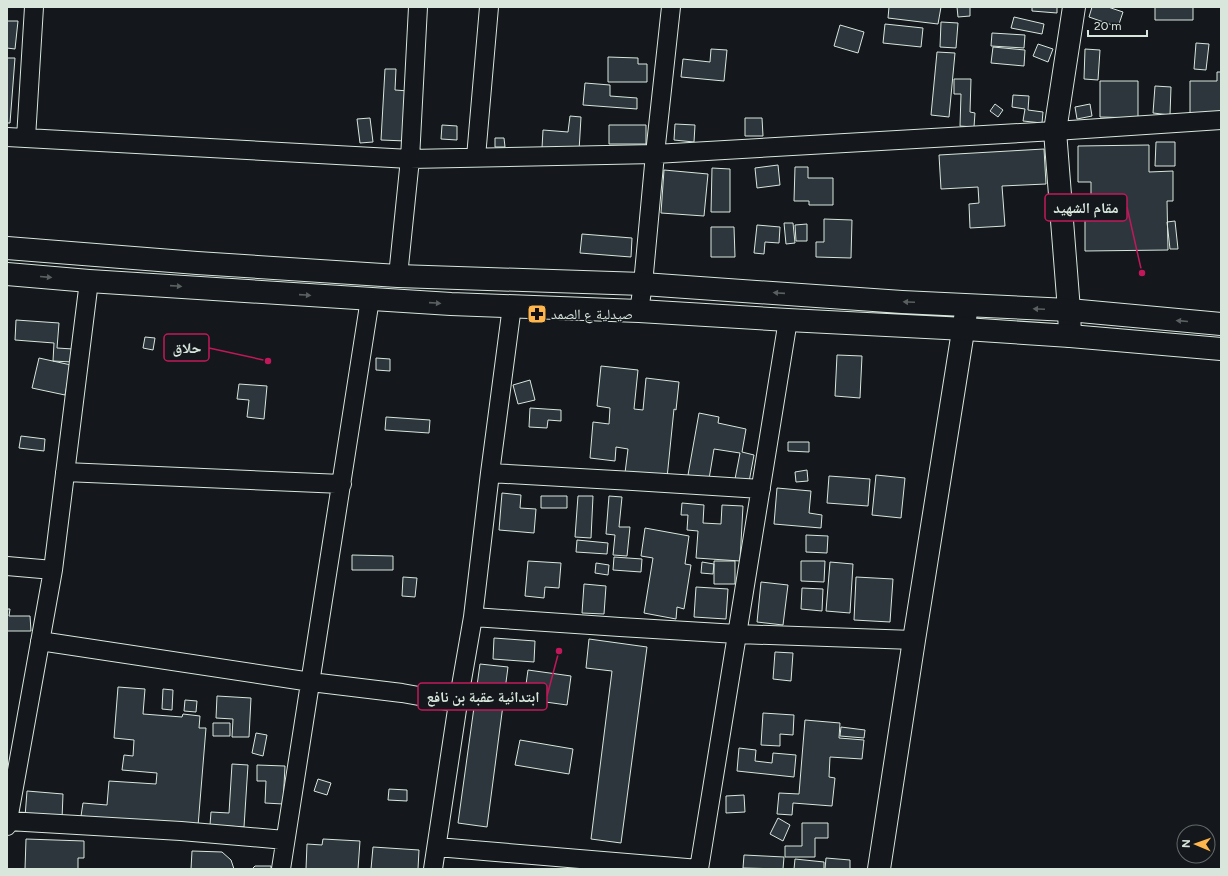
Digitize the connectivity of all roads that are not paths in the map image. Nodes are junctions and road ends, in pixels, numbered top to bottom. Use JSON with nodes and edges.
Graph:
{"nodes":[{"id":1,"x":34,"y":7,"type":"edge"},
{"id":2,"x":418,"y":7,"type":"edge"},
{"id":3,"x":489,"y":7,"type":"edge"},
{"id":4,"x":671,"y":7,"type":"edge"},
{"id":5,"x":1074,"y":7,"type":"edge"},
{"id":6,"x":1221,"y":120,"type":"edge"},
{"id":7,"x":1055,"y":131,"type":"junction"},
{"id":8,"x":7,"y":137,"type":"edge"},
{"id":9,"x":26,"y":138,"type":"junction"},
{"id":10,"x":654,"y":154,"type":"junction"},
{"id":11,"x":476,"y":157,"type":"junction"},
{"id":12,"x":410,"y":159,"type":"junction"},
{"id":13,"x":7,"y":248,"type":"edge"},
{"id":14,"x":7,"y":274,"type":"edge"},
{"id":15,"x":398,"y":276,"type":"junction"},
{"id":16,"x":89,"y":281,"type":"junction"},
{"id":17,"x":644,"y":284,"type":"junction"},
{"id":18,"x":370,"y":299,"type":"junction"},
{"id":19,"x":512,"y":306,"type":"junction"},
{"id":20,"x":967,"y":306,"type":"junction"},
{"id":21,"x":1069,"y":310,"type":"junction"},
{"id":22,"x":639,"y":311,"type":"junction"},
{"id":23,"x":788,"y":320,"type":"junction"},
{"id":24,"x":1221,"y":324,"type":"edge"},
{"id":25,"x":965,"y":329,"type":"junction"},
{"id":26,"x":1070,"y":336,"type":"junction"},
{"id":27,"x":1221,"y":349,"type":"edge"},
{"id":28,"x":65,"y":472,"type":"junction"},
{"id":29,"x":490,"y":473,"type":"junction"},
{"id":30,"x":342,"y":484,"type":"junction"},
{"id":31,"x":761,"y":489,"type":"junction"},
{"id":32,"x":7,"y":566,"type":"edge"},
{"id":33,"x":53,"y":570,"type":"junction"},
{"id":34,"x":473,"y":617,"type":"junction"},
{"id":35,"x":737,"y":634,"type":"junction"},
{"id":36,"x":914,"y":640,"type":"junction"},
{"id":37,"x":40,"y":641,"type":"junction"},
{"id":38,"x":311,"y":682,"type":"junction"},
{"id":39,"x":458,"y":703,"type":"junction"},
{"id":40,"x":7,"y":824,"type":"edge"},
{"id":41,"x":286,"y":840,"type":"junction"},
{"id":42,"x":437,"y":847,"type":"junction"},
{"id":43,"x":281,"y":869,"type":"edge"},
{"id":44,"x":433,"y":869,"type":"edge"},
{"id":45,"x":698,"y":869,"type":"edge"},
{"id":46,"x":879,"y":869,"type":"edge"}],
"edges":[{"from":1,"to":9,"type":"street"},
{"from":2,"to":12,"type":"street"},
{"from":3,"to":11,"type":"street"},
{"from":4,"to":10,"type":"street"},
{"from":5,"to":7,"type":"main road"},
{"from":6,"to":7,"type":"street"},
{"from":7,"to":10,"type":"street"},
{"from":7,"to":21,"type":"main road"},
{"from":8,"to":9,"type":"street"},
{"from":9,"to":12,"type":"street"},
{"from":10,"to":11,"type":"street"},
{"from":10,"to":17,"type":"street"},
{"from":11,"to":12,"type":"street"},
{"from":12,"to":15,"type":"street"},
{"from":13,"to":15,"type":"main road"},
{"from":14,"to":16,"type":"main road","one_way":true},
{"from":15,"to":17,"type":"main road"},
{"from":16,"to":18,"type":"main road","one_way":true},
{"from":16,"to":28,"type":"street"},
{"from":20,"to":17,"type":"main road","one_way":true},
{"from":17,"to":22,"type":"street"},
{"from":18,"to":19,"type":"main road","one_way":true},
{"from":18,"to":30,"type":"street"},
{"from":19,"to":22,"type":"main road"},
{"from":19,"to":29,"type":"street"},
{"from":21,"to":20,"type":"main road","one_way":true},
{"from":20,"to":25,"type":"main road"},
{"from":24,"to":21,"type":"main road","one_way":true},
{"from":21,"to":26,"type":"main road"},
{"from":22,"to":23,"type":"main road"},
{"from":23,"to":25,"type":"main road"},
{"from":23,"to":31,"type":"street"},
{"from":25,"to":26,"type":"main road"},
{"from":25,"to":36,"type":"main road"},
{"from":26,"to":27,"type":"main road"},
{"from":28,"to":30,"type":"street"},
{"from":28,"to":33,"type":"street"},
{"from":29,"to":31,"type":"street"},
{"from":29,"to":34,"type":"street"},
{"from":30,"to":38,"type":"street"},
{"from":31,"to":35,"type":"street"},
{"from":32,"to":33,"type":"street"},
{"from":33,"to":37,"type":"street"},
{"from":34,"to":35,"type":"street"},
{"from":34,"to":39,"type":"street"},
{"from":35,"to":36,"type":"street"},
{"from":35,"to":45,"type":"street"},
{"from":36,"to":46,"type":"main road"},
{"from":37,"to":38,"type":"street"},
{"from":37,"to":40,"type":"street"},
{"from":38,"to":39,"type":"street"},
{"from":38,"to":41,"type":"street"},
{"from":39,"to":42,"type":"street"},
{"from":40,"to":41,"type":"street"},
{"from":41,"to":43,"type":"street"},
{"from":42,"to":44,"type":"street"},
{"from":42,"to":45,"type":"street"}]}
